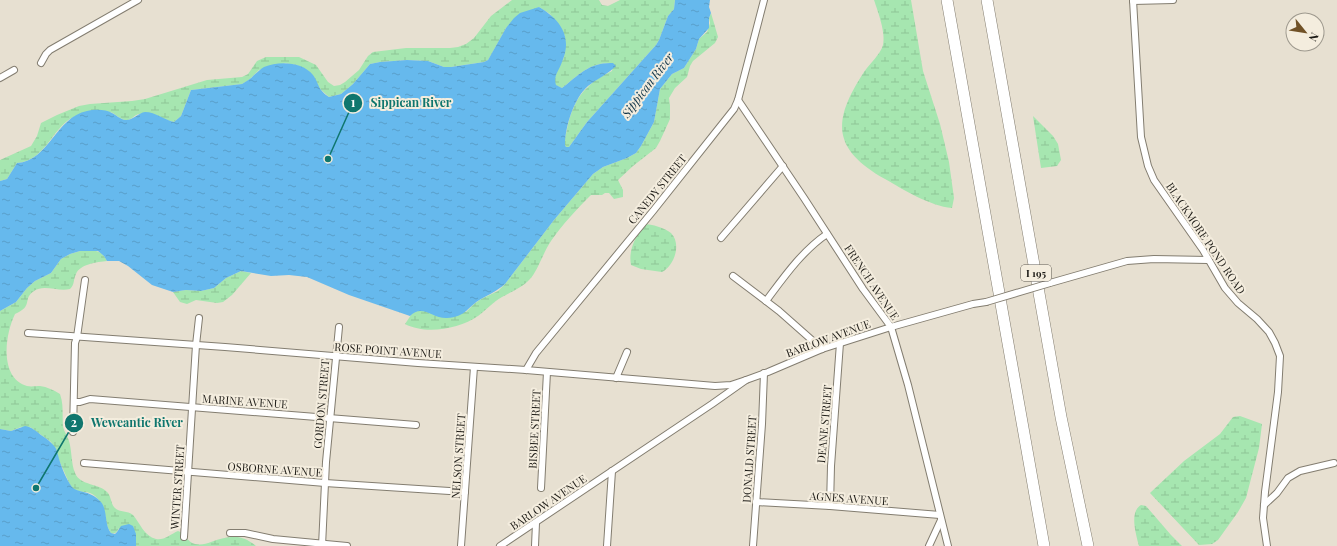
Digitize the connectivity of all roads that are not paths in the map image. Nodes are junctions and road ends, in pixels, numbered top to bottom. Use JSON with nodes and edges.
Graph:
{"nodes":[{"id":1,"x":138,"y":0,"type":"edge"},
{"id":2,"x":764,"y":0,"type":"edge"},
{"id":3,"x":947,"y":0,"type":"edge"},
{"id":4,"x":987,"y":0,"type":"edge"},
{"id":5,"x":1173,"y":0,"type":"edge"},
{"id":6,"x":1133,"y":1,"type":"edge"},
{"id":7,"x":41,"y":63,"type":"dead end"},
{"id":8,"x":14,"y":70,"type":"dead end"},
{"id":9,"x":0,"y":78,"type":"edge"},
{"id":10,"x":738,"y":100,"type":"junction"},
{"id":11,"x":783,"y":166,"type":"junction"},
{"id":12,"x":827,"y":234,"type":"junction"},
{"id":13,"x":721,"y":238,"type":"dead end"},
{"id":14,"x":1208,"y":260,"type":"junction"},
{"id":15,"x":733,"y":276,"type":"dead end"},
{"id":16,"x":85,"y":280,"type":"dead end"},
{"id":17,"x":766,"y":301,"type":"junction"},
{"id":18,"x":199,"y":318,"type":"dead end"},
{"id":19,"x":339,"y":327,"type":"dead end"},
{"id":20,"x":891,"y":327,"type":"junction"},
{"id":21,"x":28,"y":333,"type":"dead end"},
{"id":22,"x":77,"y":337,"type":"junction"},
{"id":23,"x":840,"y":343,"type":"junction"},
{"id":24,"x":196,"y":345,"type":"junction"},
{"id":25,"x":822,"y":349,"type":"junction"},
{"id":26,"x":627,"y":352,"type":"dead end"},
{"id":27,"x":336,"y":356,"type":"junction"},
{"id":28,"x":474,"y":366,"type":"junction"},
{"id":29,"x":526,"y":370,"type":"junction"},
{"id":30,"x":547,"y":372,"type":"junction"},
{"id":31,"x":764,"y":373,"type":"junction"},
{"id":32,"x":616,"y":378,"type":"junction"},
{"id":33,"x":746,"y":380,"type":"junction"},
{"id":34,"x":74,"y":402,"type":"junction"},
{"id":35,"x":192,"y":408,"type":"junction"},
{"id":36,"x":330,"y":418,"type":"junction"},
{"id":37,"x":416,"y":425,"type":"dead end"},
{"id":38,"x":73,"y":432,"type":"dead end"},
{"id":39,"x":84,"y":463,"type":"dead end"},
{"id":40,"x":1334,"y":463,"type":"dead end"},
{"id":41,"x":188,"y":472,"type":"junction"},
{"id":42,"x":612,"y":472,"type":"junction"},
{"id":43,"x":325,"y":483,"type":"junction"},
{"id":44,"x":541,"y":488,"type":"dead end"},
{"id":45,"x":465,"y":492,"type":"junction"},
{"id":46,"x":756,"y":502,"type":"junction"},
{"id":47,"x":1264,"y":505,"type":"junction"},
{"id":48,"x":830,"y":506,"type":"junction"},
{"id":49,"x":940,"y":518,"type":"junction"},
{"id":50,"x":536,"y":523,"type":"junction"},
{"id":51,"x":230,"y":533,"type":"dead end"},
{"id":52,"x":184,"y":537,"type":"dead end"},
{"id":53,"x":322,"y":544,"type":"edge"},
{"id":54,"x":347,"y":546,"type":"edge"},
{"id":55,"x":461,"y":546,"type":"edge"},
{"id":56,"x":500,"y":546,"type":"edge"},
{"id":57,"x":535,"y":546,"type":"edge"},
{"id":58,"x":607,"y":546,"type":"edge"},
{"id":59,"x":753,"y":546,"type":"edge"},
{"id":60,"x":928,"y":546,"type":"edge"},
{"id":61,"x":948,"y":546,"type":"edge"},
{"id":62,"x":1044,"y":546,"type":"edge"},
{"id":63,"x":1088,"y":546,"type":"edge"},
{"id":64,"x":1268,"y":546,"type":"edge"}],
"edges":[{"from":1,"to":7,"type":"street"},
{"from":2,"to":10,"type":"street","name":"CANEDY STREET"},
{"from":3,"to":62,"type":"highway"},
{"from":4,"to":63,"type":"highway","number":"I 195"},
{"from":5,"to":6,"type":"street"},
{"from":6,"to":14,"type":"street","name":"BLACKMORE POND ROAD"},
{"from":8,"to":9,"type":"street"},
{"from":10,"to":11,"type":"street","name":"FRENCH AVENUE"},
{"from":10,"to":29,"type":"street","name":"CANEDY STREET"},
{"from":11,"to":12,"type":"street","name":"FRENCH AVENUE"},
{"from":11,"to":13,"type":"street"},
{"from":12,"to":17,"type":"street"},
{"from":12,"to":20,"type":"street","name":"FRENCH AVENUE"},
{"from":14,"to":20,"type":"street","name":"BARLOW AVENUE","bridge":true},
{"from":14,"to":47,"type":"street","name":"BLACKMORE POND ROAD"},
{"from":15,"to":17,"type":"street"},
{"from":16,"to":22,"type":"street"},
{"from":17,"to":25,"type":"street"},
{"from":18,"to":24,"type":"street","name":"WINTER STREET"},
{"from":19,"to":27,"type":"street","name":"GORDON STREET"},
{"from":20,"to":23,"type":"street","name":"BARLOW AVENUE"},
{"from":20,"to":49,"type":"street","name":"FRENCH AVENUE"},
{"from":21,"to":22,"type":"street","name":"ROSE POINT AVENUE"},
{"from":22,"to":24,"type":"street","name":"ROSE POINT AVENUE"},
{"from":22,"to":34,"type":"street"},
{"from":23,"to":25,"type":"street","name":"BARLOW AVENUE"},
{"from":23,"to":48,"type":"street","name":"DEANE STREET"},
{"from":24,"to":27,"type":"street","name":"ROSE POINT AVENUE"},
{"from":24,"to":35,"type":"street","name":"WINTER STREET"},
{"from":25,"to":31,"type":"street","name":"BARLOW AVENUE"},
{"from":26,"to":32,"type":"street"},
{"from":27,"to":28,"type":"street","name":"ROSE POINT AVENUE"},
{"from":27,"to":36,"type":"street","name":"GORDON STREET"},
{"from":28,"to":29,"type":"street","name":"ROSE POINT AVENUE"},
{"from":28,"to":45,"type":"street","name":"NELSON STREET"},
{"from":29,"to":30,"type":"street","name":"ROSE POINT AVENUE"},
{"from":30,"to":32,"type":"street","name":"ROSE POINT AVENUE"},
{"from":30,"to":44,"type":"street","name":"BISBEE STREET"},
{"from":31,"to":33,"type":"street","name":"BARLOW AVENUE"},
{"from":31,"to":46,"type":"street","name":"DONALD STREET"},
{"from":32,"to":33,"type":"street","name":"ROSE POINT AVENUE"},
{"from":33,"to":42,"type":"street","name":"BARLOW AVENUE"},
{"from":34,"to":35,"type":"street","name":"MARINE AVENUE"},
{"from":34,"to":38,"type":"street"},
{"from":35,"to":36,"type":"street","name":"MARINE AVENUE"},
{"from":35,"to":41,"type":"street","name":"WINTER STREET"},
{"from":36,"to":37,"type":"street","name":"MARINE AVENUE"},
{"from":36,"to":43,"type":"street","name":"GORDON STREET"},
{"from":39,"to":41,"type":"street","name":"OSBORNE AVENUE"},
{"from":40,"to":47,"type":"street"},
{"from":41,"to":43,"type":"street","name":"OSBORNE AVENUE"},
{"from":41,"to":52,"type":"street","name":"WINTER STREET"},
{"from":42,"to":50,"type":"street","name":"BARLOW AVENUE"},
{"from":42,"to":58,"type":"street"},
{"from":43,"to":45,"type":"street","name":"OSBORNE AVENUE"},
{"from":43,"to":53,"type":"street","name":"GORDON STREET"},
{"from":45,"to":55,"type":"street","name":"NELSON STREET"},
{"from":46,"to":48,"type":"street","name":"AGNES AVENUE"},
{"from":46,"to":59,"type":"street","name":"DONALD STREET"},
{"from":47,"to":64,"type":"street","name":"BLACKMORE POND ROAD"},
{"from":48,"to":49,"type":"street","name":"AGNES AVENUE"},
{"from":49,"to":60,"type":"street"},
{"from":49,"to":61,"type":"street","name":"FRENCH AVENUE"},
{"from":50,"to":56,"type":"street","name":"BARLOW AVENUE"},
{"from":50,"to":57,"type":"street"},
{"from":51,"to":53,"type":"street"},
{"from":53,"to":54,"type":"street"}]}
